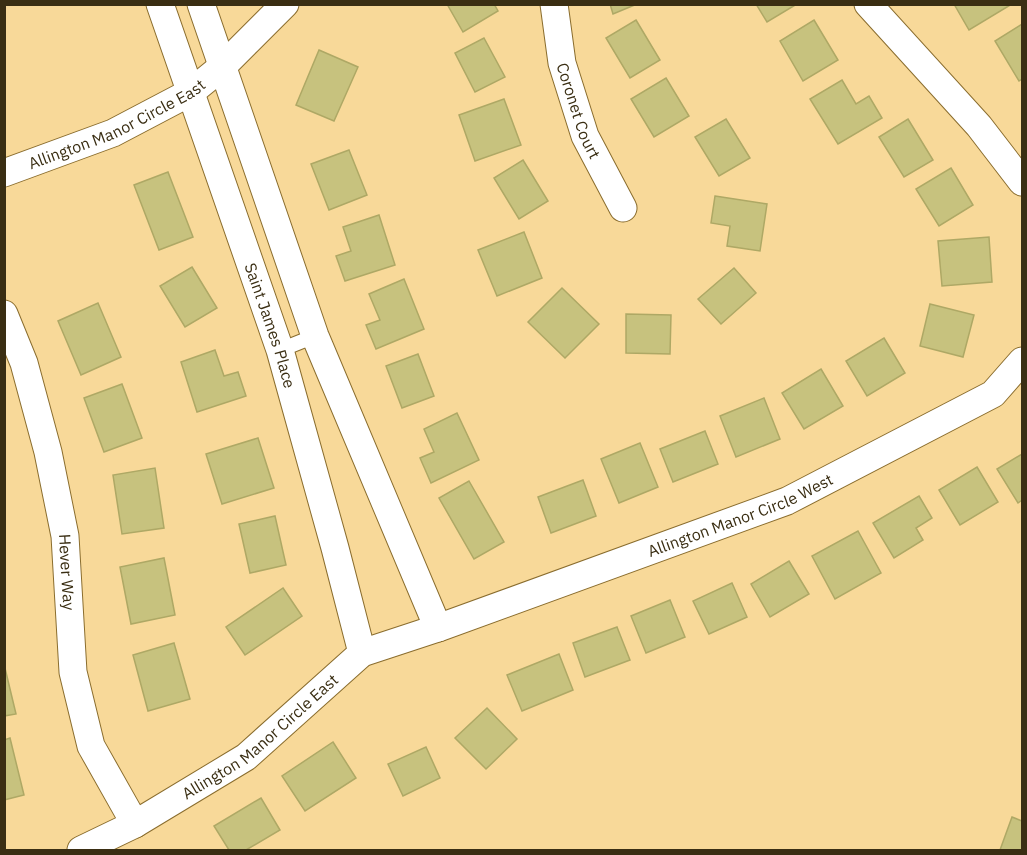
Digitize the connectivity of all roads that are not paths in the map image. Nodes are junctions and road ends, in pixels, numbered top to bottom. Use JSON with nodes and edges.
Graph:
{"nodes":[{"id":1,"x":160,"y":4,"type":"edge"},
{"id":2,"x":201,"y":4,"type":"edge"},
{"id":3,"x":285,"y":4,"type":"edge"},
{"id":4,"x":554,"y":4,"type":"edge"},
{"id":5,"x":868,"y":4,"type":"edge"},
{"id":6,"x":223,"y":66,"type":"junction"},
{"id":7,"x":191,"y":92,"type":"junction"},
{"id":8,"x":4,"y":173,"type":"edge"},
{"id":9,"x":1023,"y":182,"type":"edge"},
{"id":10,"x":623,"y":208,"type":"dead end"},
{"id":11,"x":4,"y":314,"type":"edge"},
{"id":12,"x":315,"y":336,"type":"junction"},
{"id":13,"x":280,"y":350,"type":"junction"},
{"id":14,"x":1018,"y":373,"type":"edge"},
{"id":15,"x":438,"y":628,"type":"junction"},
{"id":16,"x":362,"y":653,"type":"junction"},
{"id":17,"x":135,"y":824,"type":"junction"},
{"id":18,"x":81,"y":850,"type":"edge"}],
"edges":[{"from":1,"to":7,"type":"street","name":"Saint James Place"},
{"from":2,"to":6,"type":"street"},
{"from":3,"to":6,"type":"street"},
{"from":4,"to":10,"type":"street","name":"Coronet Court"},
{"from":5,"to":9,"type":"street"},
{"from":6,"to":7,"type":"street","name":"Allington Manor Circle East"},
{"from":6,"to":12,"type":"street"},
{"from":7,"to":8,"type":"street","name":"Allington Manor Circle East"},
{"from":7,"to":13,"type":"street","name":"Saint James Place"},
{"from":11,"to":17,"type":"street","name":"Hever Way"},
{"from":12,"to":13,"type":"lane"},
{"from":12,"to":15,"type":"street"},
{"from":13,"to":16,"type":"street","name":"Saint James Place"},
{"from":14,"to":15,"type":"street","name":"Allington Manor Circle West"},
{"from":15,"to":16,"type":"street","name":"Allington Manor Circle East"},
{"from":16,"to":17,"type":"street","name":"Allington Manor Circle East"},
{"from":17,"to":18,"type":"street","name":"Allington Manor Circle East"}]}
